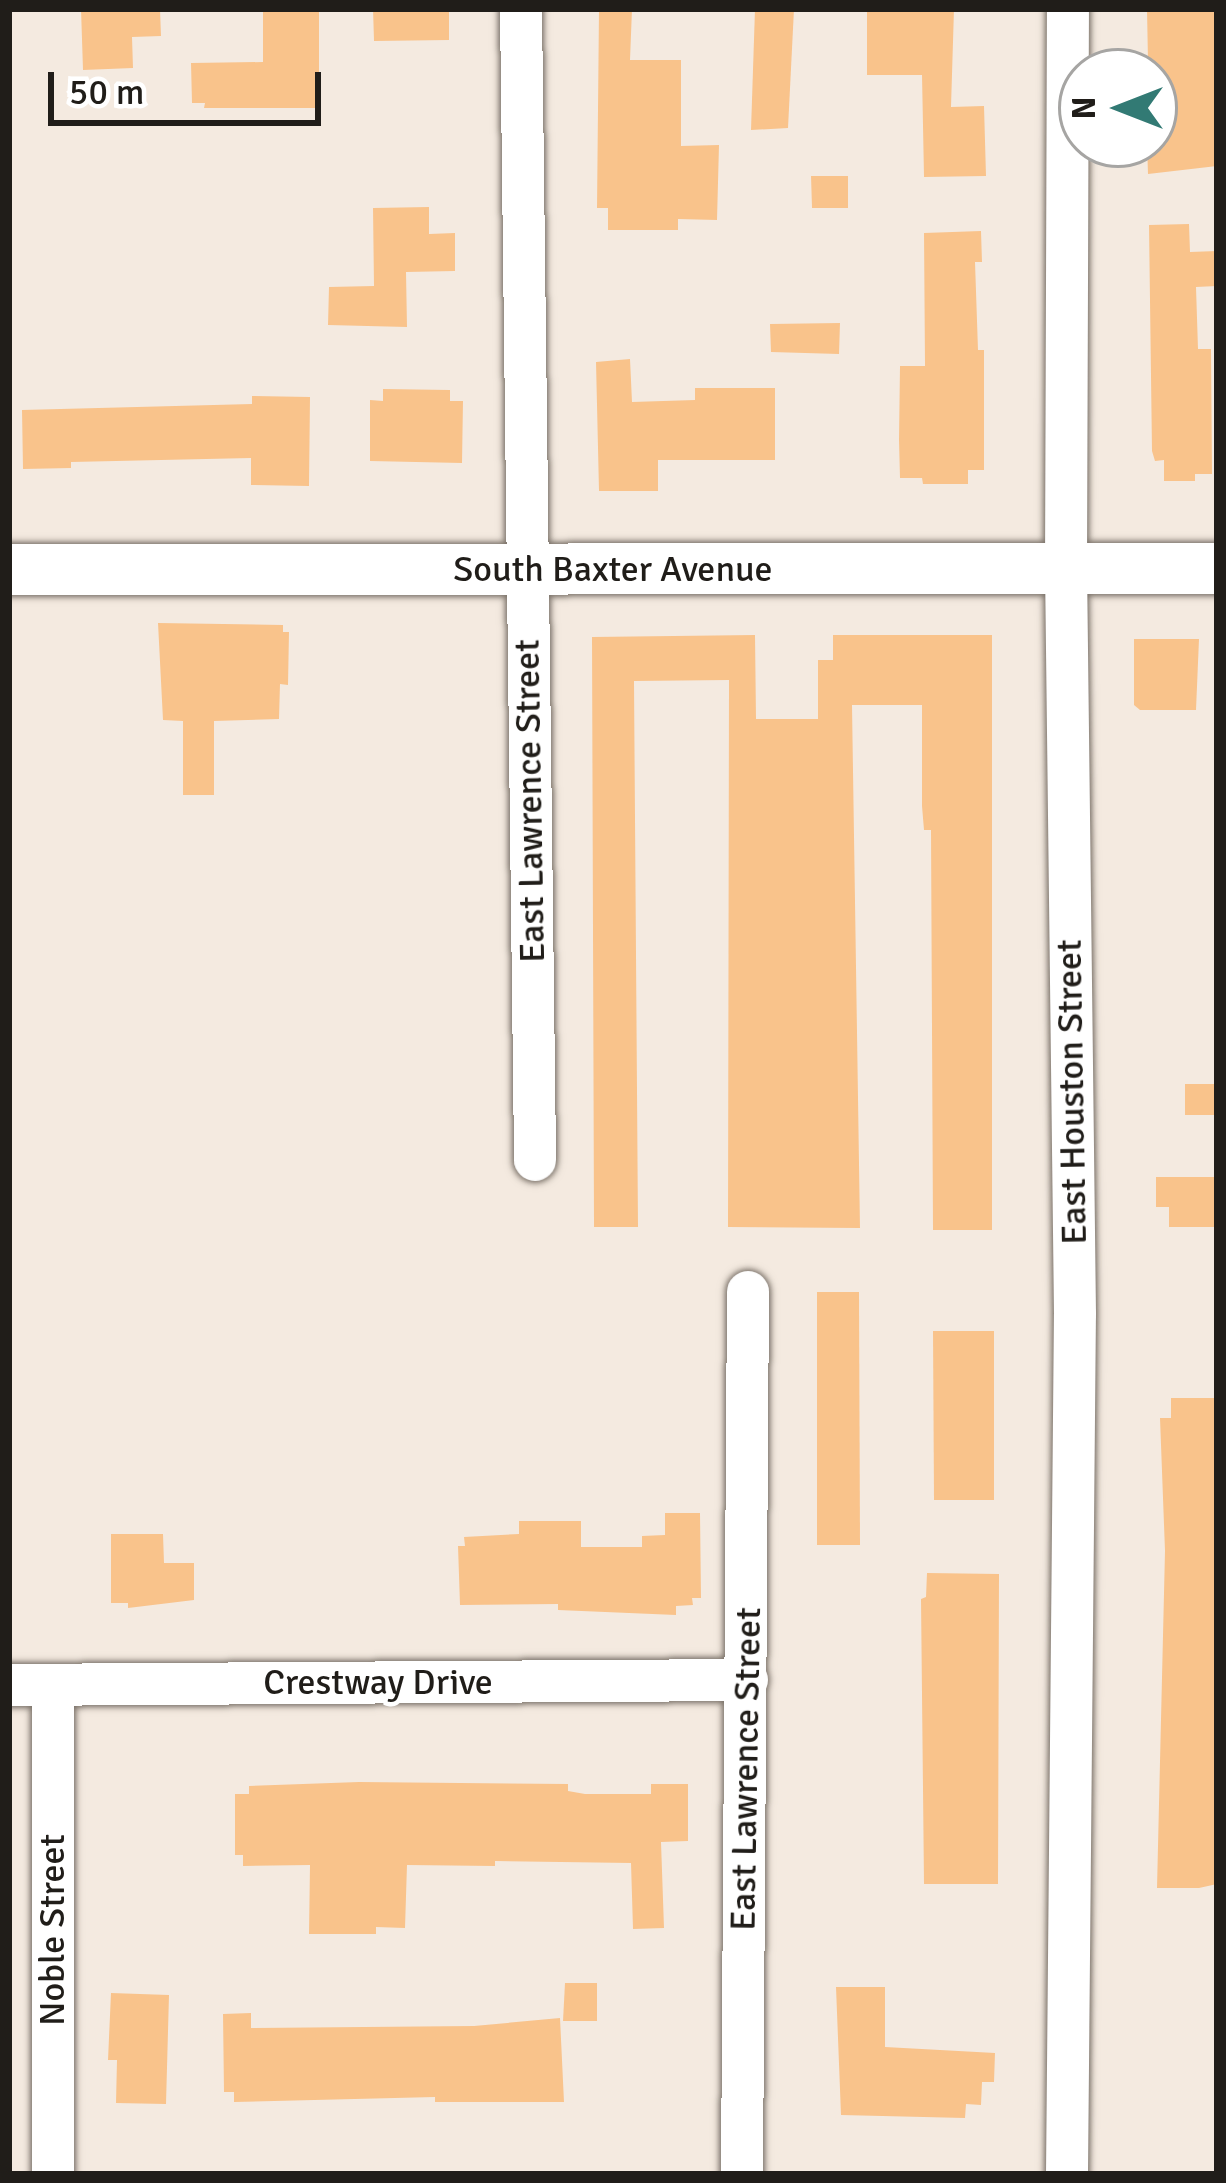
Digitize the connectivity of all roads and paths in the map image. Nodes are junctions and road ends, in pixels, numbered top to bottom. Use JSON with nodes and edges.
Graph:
{"nodes":[{"id":1,"x":520,"y":9,"type":"edge"},
{"id":2,"x":1068,"y":9,"type":"edge"},
{"id":3,"x":1217,"y":568,"type":"edge"},
{"id":4,"x":9,"y":569,"type":"edge"},
{"id":5,"x":1066,"y":569,"type":"junction"},
{"id":6,"x":527,"y":570,"type":"junction"},
{"id":7,"x":535,"y":1160,"type":"dead end"},
{"id":8,"x":748,"y":1292,"type":"dead end"},
{"id":9,"x":747,"y":1680,"type":"junction"},
{"id":10,"x":9,"y":1685,"type":"edge"},
{"id":11,"x":52,"y":1686,"type":"junction"},
{"id":12,"x":52,"y":2174,"type":"edge"},
{"id":13,"x":742,"y":2174,"type":"edge"},
{"id":14,"x":1066,"y":2174,"type":"edge"}],
"edges":[{"from":1,"to":6,"type":"street","name":"East Lawrence Street"},
{"from":2,"to":5,"type":"street","name":"East Houston Street"},
{"from":3,"to":5,"type":"street","name":"South Baxter Avenue"},
{"from":4,"to":6,"type":"street","name":"South Baxter Avenue"},
{"from":5,"to":6,"type":"street","name":"South Baxter Avenue"},
{"from":5,"to":14,"type":"street","name":"East Houston Street"},
{"from":6,"to":7,"type":"street","name":"East Lawrence Street"},
{"from":8,"to":9,"type":"street","name":"East Lawrence Street"},
{"from":9,"to":11,"type":"street","name":"Crestway Drive"},
{"from":9,"to":13,"type":"street","name":"East Lawrence Street"},
{"from":10,"to":11,"type":"street","name":"Crestway Drive"},
{"from":11,"to":12,"type":"street","name":"Noble Street"}]}
